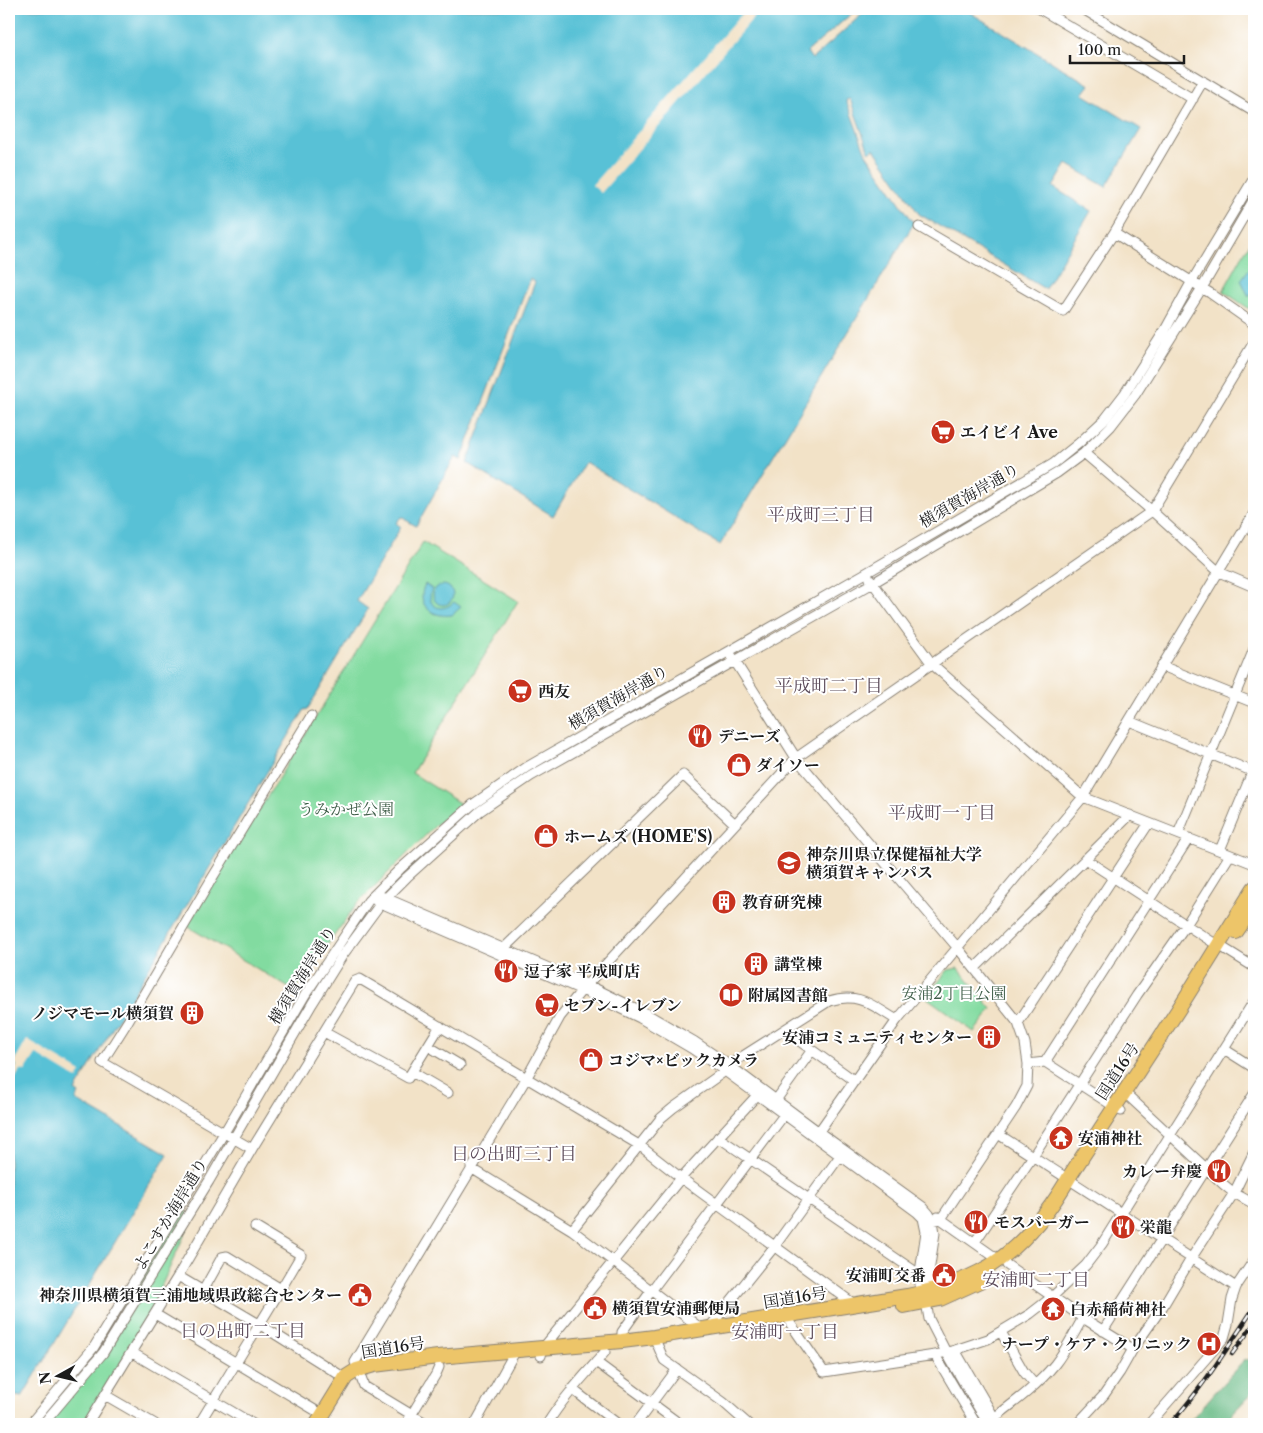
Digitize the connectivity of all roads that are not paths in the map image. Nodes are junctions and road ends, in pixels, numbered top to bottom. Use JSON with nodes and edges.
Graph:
{"nodes":[{"id":1,"x":1040,"y":9,"type":"edge"},
{"id":2,"x":1083,"y":9,"type":"edge"},
{"id":3,"x":1203,"y":81,"type":"junction"},
{"id":4,"x":1193,"y":99,"type":"junction"},
{"id":5,"x":1254,"y":112,"type":"edge"},
{"id":6,"x":1254,"y":178,"type":"edge"},
{"id":7,"x":1254,"y":199,"type":"edge"},
{"id":8,"x":920,"y":227,"type":"dead end"},
{"id":9,"x":1114,"y":233,"type":"junction"},
{"id":10,"x":1192,"y":281,"type":"junction"},
{"id":11,"x":1202,"y":288,"type":"junction"},
{"id":12,"x":1254,"y":324,"type":"edge"},
{"id":13,"x":1254,"y":342,"type":"edge"},
{"id":14,"x":1084,"y":453,"type":"junction"},
{"id":15,"x":1152,"y":511,"type":"junction"},
{"id":16,"x":1254,"y":514,"type":"edge"},
{"id":17,"x":1219,"y":572,"type":"junction"},
{"id":18,"x":866,"y":573,"type":"junction"},
{"id":19,"x":873,"y":583,"type":"junction"},
{"id":20,"x":1254,"y":588,"type":"edge"},
{"id":21,"x":1254,"y":649,"type":"edge"},
{"id":22,"x":728,"y":651,"type":"junction"},
{"id":23,"x":735,"y":660,"type":"junction"},
{"id":24,"x":932,"y":664,"type":"junction"},
{"id":25,"x":1162,"y":666,"type":"junction"},
{"id":26,"x":1236,"y":695,"type":"junction"},
{"id":27,"x":1254,"y":703,"type":"edge"},
{"id":28,"x":311,"y":716,"type":"dead end"},
{"id":29,"x":1129,"y":721,"type":"junction"},
{"id":30,"x":1211,"y":755,"type":"junction"},
{"id":31,"x":796,"y":758,"type":"junction"},
{"id":32,"x":1254,"y":770,"type":"edge"},
{"id":33,"x":1083,"y":796,"type":"junction"},
{"id":34,"x":1130,"y":815,"type":"junction"},
{"id":35,"x":1149,"y":822,"type":"junction"},
{"id":36,"x":735,"y":824,"type":"junction"},
{"id":37,"x":1178,"y":834,"type":"junction"},
{"id":38,"x":1189,"y":838,"type":"junction"},
{"id":39,"x":1220,"y":850,"type":"junction"},
{"id":40,"x":1230,"y":854,"type":"junction"},
{"id":41,"x":1084,"y":859,"type":"junction"},
{"id":42,"x":1254,"y":864,"type":"edge"},
{"id":43,"x":1112,"y":877,"type":"junction"},
{"id":44,"x":1254,"y":888,"type":"edge"},
{"id":45,"x":373,"y":896,"type":"junction"},
{"id":46,"x":383,"y":901,"type":"junction"},
{"id":47,"x":1149,"y":901,"type":"junction"},
{"id":48,"x":1254,"y":906,"type":"edge"},
{"id":49,"x":1186,"y":925,"type":"junction"},
{"id":50,"x":957,"y":947,"type":"junction"},
{"id":51,"x":1221,"y":947,"type":"junction"},
{"id":52,"x":500,"y":951,"type":"junction"},
{"id":53,"x":1254,"y":967,"type":"edge"},
{"id":54,"x":974,"y":968,"type":"junction"},
{"id":55,"x":584,"y":987,"type":"junction"},
{"id":56,"x":1254,"y":1002,"type":"edge"},
{"id":57,"x":897,"y":1020,"type":"junction"},
{"id":58,"x":1018,"y":1023,"type":"junction"},
{"id":59,"x":440,"y":1026,"type":"junction"},
{"id":60,"x":784,"y":1030,"type":"junction"},
{"id":61,"x":324,"y":1032,"type":"junction"},
{"id":62,"x":428,"y":1046,"type":"junction"},
{"id":63,"x":1224,"y":1049,"type":"junction"},
{"id":64,"x":812,"y":1050,"type":"junction"},
{"id":65,"x":1045,"y":1062,"type":"junction"},
{"id":66,"x":1028,"y":1064,"type":"junction"},
{"id":67,"x":460,"y":1065,"type":"dead end"},
{"id":68,"x":727,"y":1068,"type":"junction"},
{"id":69,"x":1254,"y":1068,"type":"edge"},
{"id":70,"x":412,"y":1072,"type":"junction"},
{"id":71,"x":526,"y":1079,"type":"junction"},
{"id":72,"x":854,"y":1080,"type":"junction"},
{"id":73,"x":1079,"y":1084,"type":"junction"},
{"id":74,"x":760,"y":1092,"type":"junction"},
{"id":75,"x":448,"y":1093,"type":"dead end"},
{"id":76,"x":1127,"y":1094,"type":"junction"},
{"id":77,"x":1254,"y":1094,"type":"edge"},
{"id":78,"x":776,"y":1100,"type":"junction"},
{"id":79,"x":1118,"y":1108,"type":"junction"},
{"id":80,"x":784,"y":1115,"type":"junction"},
{"id":81,"x":224,"y":1133,"type":"junction"},
{"id":82,"x":817,"y":1134,"type":"junction"},
{"id":83,"x":998,"y":1134,"type":"junction"},
{"id":84,"x":1170,"y":1135,"type":"junction"},
{"id":85,"x":718,"y":1137,"type":"junction"},
{"id":86,"x":234,"y":1138,"type":"junction"},
{"id":87,"x":639,"y":1146,"type":"junction"},
{"id":88,"x":252,"y":1149,"type":"junction"},
{"id":89,"x":1254,"y":1152,"type":"edge"},
{"id":90,"x":840,"y":1156,"type":"junction"},
{"id":91,"x":1033,"y":1156,"type":"junction"},
{"id":92,"x":750,"y":1159,"type":"junction"},
{"id":93,"x":471,"y":1168,"type":"junction"},
{"id":94,"x":1206,"y":1170,"type":"junction"},
{"id":95,"x":681,"y":1178,"type":"junction"},
{"id":96,"x":1071,"y":1181,"type":"junction"},
{"id":97,"x":1234,"y":1193,"type":"junction"},
{"id":98,"x":808,"y":1199,"type":"junction"},
{"id":99,"x":716,"y":1204,"type":"junction"},
{"id":100,"x":1254,"y":1204,"type":"edge"},
{"id":101,"x":1121,"y":1212,"type":"junction"},
{"id":102,"x":923,"y":1218,"type":"junction"},
{"id":103,"x":937,"y":1220,"type":"junction"},
{"id":104,"x":255,"y":1227,"type":"dead end"},
{"id":105,"x":572,"y":1230,"type":"junction"},
{"id":106,"x":1162,"y":1238,"type":"junction"},
{"id":107,"x":975,"y":1242,"type":"junction"},
{"id":108,"x":924,"y":1246,"type":"junction"},
{"id":109,"x":774,"y":1247,"type":"junction"},
{"id":110,"x":1192,"y":1257,"type":"junction"},
{"id":111,"x":1254,"y":1260,"type":"edge"},
{"id":112,"x":1003,"y":1262,"type":"junction"},
{"id":113,"x":614,"y":1263,"type":"junction"},
{"id":114,"x":925,"y":1272,"type":"junction"},
{"id":115,"x":178,"y":1276,"type":"junction"},
{"id":116,"x":1236,"y":1287,"type":"junction"},
{"id":117,"x":281,"y":1289,"type":"junction"},
{"id":118,"x":203,"y":1291,"type":"junction"},
{"id":119,"x":651,"y":1291,"type":"junction"},
{"id":120,"x":925,"y":1295,"type":"junction"},
{"id":121,"x":1052,"y":1296,"type":"junction"},
{"id":122,"x":854,"y":1304,"type":"junction"},
{"id":123,"x":155,"y":1314,"type":"junction"},
{"id":124,"x":1083,"y":1318,"type":"junction"},
{"id":125,"x":790,"y":1323,"type":"junction"},
{"id":126,"x":259,"y":1324,"type":"junction"},
{"id":127,"x":706,"y":1329,"type":"junction"},
{"id":128,"x":1103,"y":1331,"type":"junction"},
{"id":129,"x":1001,"y":1332,"type":"junction"},
{"id":130,"x":622,"y":1341,"type":"junction"},
{"id":131,"x":655,"y":1341,"type":"junction"},
{"id":132,"x":1133,"y":1349,"type":"junction"},
{"id":133,"x":951,"y":1351,"type":"junction"},
{"id":134,"x":131,"y":1352,"type":"junction"},
{"id":135,"x":542,"y":1352,"type":"junction"},
{"id":136,"x":514,"y":1354,"type":"junction"},
{"id":137,"x":935,"y":1355,"type":"junction"},
{"id":138,"x":600,"y":1357,"type":"junction"},
{"id":139,"x":236,"y":1362,"type":"junction"},
{"id":140,"x":439,"y":1367,"type":"junction"},
{"id":141,"x":677,"y":1369,"type":"junction"},
{"id":142,"x":355,"y":1375,"type":"junction"},
{"id":143,"x":1034,"y":1385,"type":"junction"},
{"id":144,"x":572,"y":1390,"type":"junction"},
{"id":145,"x":105,"y":1395,"type":"junction"},
{"id":146,"x":213,"y":1401,"type":"junction"},
{"id":147,"x":652,"y":1403,"type":"junction"},
{"id":148,"x":412,"y":1416,"type":"junction"},
{"id":149,"x":322,"y":1421,"type":"edge"},
{"id":150,"x":742,"y":1422,"type":"edge"},
{"id":151,"x":993,"y":1422,"type":"edge"},
{"id":152,"x":30,"y":1424,"type":"edge"},
{"id":153,"x":43,"y":1424,"type":"edge"},
{"id":154,"x":88,"y":1424,"type":"edge"},
{"id":155,"x":155,"y":1424,"type":"edge"},
{"id":156,"x":199,"y":1424,"type":"edge"},
{"id":157,"x":253,"y":1424,"type":"edge"},
{"id":158,"x":406,"y":1424,"type":"edge"},
{"id":159,"x":427,"y":1424,"type":"edge"},
{"id":160,"x":474,"y":1424,"type":"edge"},
{"id":161,"x":547,"y":1424,"type":"edge"},
{"id":162,"x":618,"y":1424,"type":"edge"},
{"id":163,"x":636,"y":1424,"type":"edge"},
{"id":164,"x":680,"y":1424,"type":"edge"},
{"id":165,"x":976,"y":1424,"type":"edge"},
{"id":166,"x":1077,"y":1424,"type":"edge"},
{"id":167,"x":1149,"y":1424,"type":"edge"}],
"edges":[{"from":1,"to":4,"type":"street"},
{"from":2,"to":3,"type":"street"},
{"from":3,"to":4,"type":"street"},
{"from":3,"to":5,"type":"street"},
{"from":4,"to":9,"type":"street"},
{"from":6,"to":10,"type":"street","name":"横須賀海岸通り"},
{"from":7,"to":11,"type":"street","name":"横須賀海岸通り"},
{"from":8,"to":9,"type":"street"},
{"from":9,"to":10,"type":"street"},
{"from":10,"to":11,"type":"street"},
{"from":10,"to":18,"type":"street","name":"横須賀海岸通り"},
{"from":11,"to":12,"type":"street"},
{"from":11,"to":14,"type":"street","name":"横須賀海岸通り"},
{"from":13,"to":15,"type":"street"},
{"from":14,"to":15,"type":"street"},
{"from":14,"to":19,"type":"street","name":"横須賀海岸通り"},
{"from":15,"to":17,"type":"street"},
{"from":15,"to":24,"type":"street"},
{"from":16,"to":17,"type":"street"},
{"from":17,"to":20,"type":"street"},
{"from":17,"to":25,"type":"street"},
{"from":18,"to":19,"type":"street"},
{"from":18,"to":22,"type":"street","name":"横須賀海岸通り"},
{"from":19,"to":23,"type":"street","name":"横須賀海岸通り"},
{"from":19,"to":24,"type":"street"},
{"from":21,"to":26,"type":"street"},
{"from":22,"to":23,"type":"street"},
{"from":22,"to":45,"type":"street","name":"横須賀海岸通り"},
{"from":23,"to":31,"type":"street"},
{"from":23,"to":46,"type":"street","name":"横須賀海岸通り"},
{"from":24,"to":31,"type":"street"},
{"from":24,"to":33,"type":"street"},
{"from":25,"to":26,"type":"street"},
{"from":25,"to":29,"type":"street"},
{"from":26,"to":27,"type":"street"},
{"from":26,"to":30,"type":"street"},
{"from":28,"to":81,"type":"street"},
{"from":29,"to":30,"type":"street"},
{"from":29,"to":33,"type":"street"},
{"from":30,"to":32,"type":"street"},
{"from":30,"to":37,"type":"street"},
{"from":31,"to":36,"type":"street"},
{"from":31,"to":50,"type":"street"},
{"from":32,"to":39,"type":"street"},
{"from":33,"to":34,"type":"street"},
{"from":33,"to":50,"type":"street"},
{"from":34,"to":35,"type":"street"},
{"from":34,"to":41,"type":"street"},
{"from":35,"to":37,"type":"street"},
{"from":35,"to":43,"type":"street"},
{"from":36,"to":52,"type":"street"},
{"from":36,"to":55,"type":"street"},
{"from":37,"to":38,"type":"street"},
{"from":38,"to":39,"type":"street"},
{"from":38,"to":47,"type":"street"},
{"from":39,"to":40,"type":"street"},
{"from":40,"to":42,"type":"street"},
{"from":40,"to":49,"type":"street"},
{"from":41,"to":43,"type":"street"},
{"from":41,"to":54,"type":"street"},
{"from":43,"to":47,"type":"street"},
{"from":43,"to":58,"type":"street"},
{"from":44,"to":51,"type":"highway","name":"国道16号"},
{"from":45,"to":46,"type":"street"},
{"from":45,"to":81,"type":"street","name":"横須賀海岸通り"},
{"from":46,"to":52,"type":"street"},
{"from":46,"to":86,"type":"street","name":"横須賀海岸通り"},
{"from":47,"to":49,"type":"street"},
{"from":47,"to":65,"type":"street"},
{"from":48,"to":51,"type":"highway","name":"国道16号"},
{"from":49,"to":51,"type":"street"},
{"from":49,"to":73,"type":"street"},
{"from":50,"to":54,"type":"street"},
{"from":50,"to":57,"type":"street"},
{"from":51,"to":53,"type":"street"},
{"from":51,"to":76,"type":"highway","name":"国道16号"},
{"from":52,"to":55,"type":"street"},
{"from":54,"to":58,"type":"street"},
{"from":55,"to":68,"type":"street"},
{"from":55,"to":71,"type":"street"},
{"from":56,"to":63,"type":"street"},
{"from":57,"to":60,"type":"street"},
{"from":57,"to":72,"type":"street"},
{"from":58,"to":66,"type":"street"},
{"from":59,"to":61,"type":"street"},
{"from":59,"to":62,"type":"street"},
{"from":59,"to":71,"type":"street"},
{"from":60,"to":64,"type":"street"},
{"from":60,"to":68,"type":"street"},
{"from":61,"to":70,"type":"street"},
{"from":61,"to":88,"type":"street"},
{"from":62,"to":67,"type":"street"},
{"from":62,"to":70,"type":"street"},
{"from":63,"to":69,"type":"street"},
{"from":63,"to":84,"type":"street"},
{"from":64,"to":72,"type":"street"},
{"from":64,"to":78,"type":"street"},
{"from":65,"to":66,"type":"street"},
{"from":65,"to":73,"type":"street"},
{"from":66,"to":83,"type":"street"},
{"from":68,"to":74,"type":"street"},
{"from":68,"to":87,"type":"street"},
{"from":70,"to":75,"type":"street"},
{"from":71,"to":87,"type":"street"},
{"from":71,"to":93,"type":"street"},
{"from":72,"to":82,"type":"street"},
{"from":73,"to":79,"type":"street"},
{"from":73,"to":91,"type":"street"},
{"from":74,"to":78,"type":"street"},
{"from":74,"to":80,"type":"street"},
{"from":74,"to":85,"type":"street"},
{"from":76,"to":79,"type":"highway","name":"国道16号"},
{"from":76,"to":84,"type":"street"},
{"from":77,"to":94,"type":"street"},
{"from":78,"to":82,"type":"street"},
{"from":79,"to":96,"type":"highway","name":"国道16号"},
{"from":80,"to":82,"type":"street"},
{"from":80,"to":92,"type":"street"},
{"from":81,"to":86,"type":"street"},
{"from":81,"to":152,"type":"street","name":"横須賀海岸通り"},
{"from":82,"to":90,"type":"street"},
{"from":82,"to":103,"type":"street"},
{"from":83,"to":91,"type":"street"},
{"from":83,"to":103,"type":"street"},
{"from":84,"to":94,"type":"street"},
{"from":84,"to":101,"type":"street"},
{"from":85,"to":92,"type":"street"},
{"from":85,"to":95,"type":"street"},
{"from":86,"to":88,"type":"street"},
{"from":86,"to":153,"type":"street","name":"よこすか海岸通り"},
{"from":87,"to":95,"type":"street"},
{"from":87,"to":105,"type":"street"},
{"from":88,"to":115,"type":"street"},
{"from":89,"to":97,"type":"street"},
{"from":90,"to":98,"type":"street"},
{"from":90,"to":102,"type":"street"},
{"from":91,"to":96,"type":"street"},
{"from":91,"to":107,"type":"street"},
{"from":92,"to":98,"type":"street"},
{"from":92,"to":99,"type":"street"},
{"from":93,"to":105,"type":"street"},
{"from":93,"to":142,"type":"street"},
{"from":94,"to":97,"type":"street"},
{"from":94,"to":106,"type":"street"},
{"from":95,"to":99,"type":"street"},
{"from":95,"to":113,"type":"street"},
{"from":96,"to":101,"type":"street"},
{"from":96,"to":112,"type":"highway","name":"国道16号"},
{"from":97,"to":100,"type":"street"},
{"from":97,"to":110,"type":"street"},
{"from":98,"to":109,"type":"street"},
{"from":98,"to":114,"type":"street"},
{"from":99,"to":109,"type":"street"},
{"from":99,"to":119,"type":"street"},
{"from":101,"to":106,"type":"street"},
{"from":101,"to":121,"type":"street"},
{"from":102,"to":103,"type":"street"},
{"from":102,"to":108,"type":"street"},
{"from":103,"to":107,"type":"street"},
{"from":103,"to":108,"type":"street"},
{"from":103,"to":114,"type":"street"},
{"from":104,"to":117,"type":"street"},
{"from":105,"to":113,"type":"street"},
{"from":106,"to":110,"type":"street"},
{"from":106,"to":128,"type":"street"},
{"from":107,"to":112,"type":"street"},
{"from":108,"to":114,"type":"street"},
{"from":109,"to":122,"type":"street"},
{"from":109,"to":127,"type":"street"},
{"from":110,"to":116,"type":"street"},
{"from":110,"to":132,"type":"street"},
{"from":111,"to":116,"type":"street"},
{"from":112,"to":120,"type":"highway","name":"国道16号"},
{"from":112,"to":121,"type":"street"},
{"from":113,"to":119,"type":"street"},
{"from":113,"to":135,"type":"street"},
{"from":114,"to":120,"type":"street"},
{"from":115,"to":118,"type":"street"},
{"from":115,"to":123,"type":"street"},
{"from":116,"to":167,"type":"street"},
{"from":117,"to":118,"type":"street"},
{"from":117,"to":126,"type":"street"},
{"from":118,"to":126,"type":"street"},
{"from":119,"to":127,"type":"street"},
{"from":119,"to":130,"type":"street"},
{"from":120,"to":122,"type":"highway","name":"国道16号"},
{"from":120,"to":125,"type":"highway","name":"国道16号"},
{"from":120,"to":133,"type":"street"},
{"from":121,"to":124,"type":"street"},
{"from":121,"to":129,"type":"street"},
{"from":122,"to":127,"type":"highway","name":"国道16号"},
{"from":123,"to":134,"type":"street"},
{"from":123,"to":139,"type":"street"},
{"from":124,"to":128,"type":"street"},
{"from":124,"to":143,"type":"street"},
{"from":125,"to":131,"type":"highway","name":"国道16号"},
{"from":125,"to":137,"type":"street"},
{"from":126,"to":139,"type":"street"},
{"from":126,"to":142,"type":"street"},
{"from":127,"to":131,"type":"highway","name":"国道16号"},
{"from":128,"to":132,"type":"street"},
{"from":129,"to":133,"type":"street"},
{"from":129,"to":143,"type":"street"},
{"from":130,"to":131,"type":"highway","name":"国道16号"},
{"from":130,"to":135,"type":"highway","name":"国道16号"},
{"from":131,"to":138,"type":"highway","name":"国道16号"},
{"from":131,"to":141,"type":"street"},
{"from":132,"to":166,"type":"street"},
{"from":133,"to":137,"type":"street"},
{"from":133,"to":151,"type":"street"},
{"from":134,"to":145,"type":"street"},
{"from":134,"to":146,"type":"street"},
{"from":135,"to":136,"type":"highway","name":"国道16号"},
{"from":135,"to":138,"type":"highway","name":"国道16号"},
{"from":136,"to":140,"type":"highway","name":"国道16号"},
{"from":136,"to":142,"type":"highway","name":"国道16号"},
{"from":136,"to":160,"type":"street"},
{"from":137,"to":165,"type":"street"},
{"from":138,"to":144,"type":"street"},
{"from":138,"to":147,"type":"street"},
{"from":139,"to":146,"type":"street"},
{"from":139,"to":149,"type":"street"},
{"from":140,"to":142,"type":"highway","name":"国道16号"},
{"from":140,"to":148,"type":"street"},
{"from":141,"to":147,"type":"street"},
{"from":141,"to":150,"type":"street"},
{"from":142,"to":148,"type":"street"},
{"from":142,"to":149,"type":"highway","name":"国道16号"},
{"from":143,"to":151,"type":"street"},
{"from":144,"to":161,"type":"street"},
{"from":144,"to":162,"type":"street"},
{"from":145,"to":154,"type":"street"},
{"from":145,"to":155,"type":"street"},
{"from":146,"to":156,"type":"street"},
{"from":146,"to":157,"type":"street"},
{"from":147,"to":163,"type":"street"},
{"from":147,"to":164,"type":"street"},
{"from":148,"to":158,"type":"street"},
{"from":148,"to":159,"type":"street"}]}
